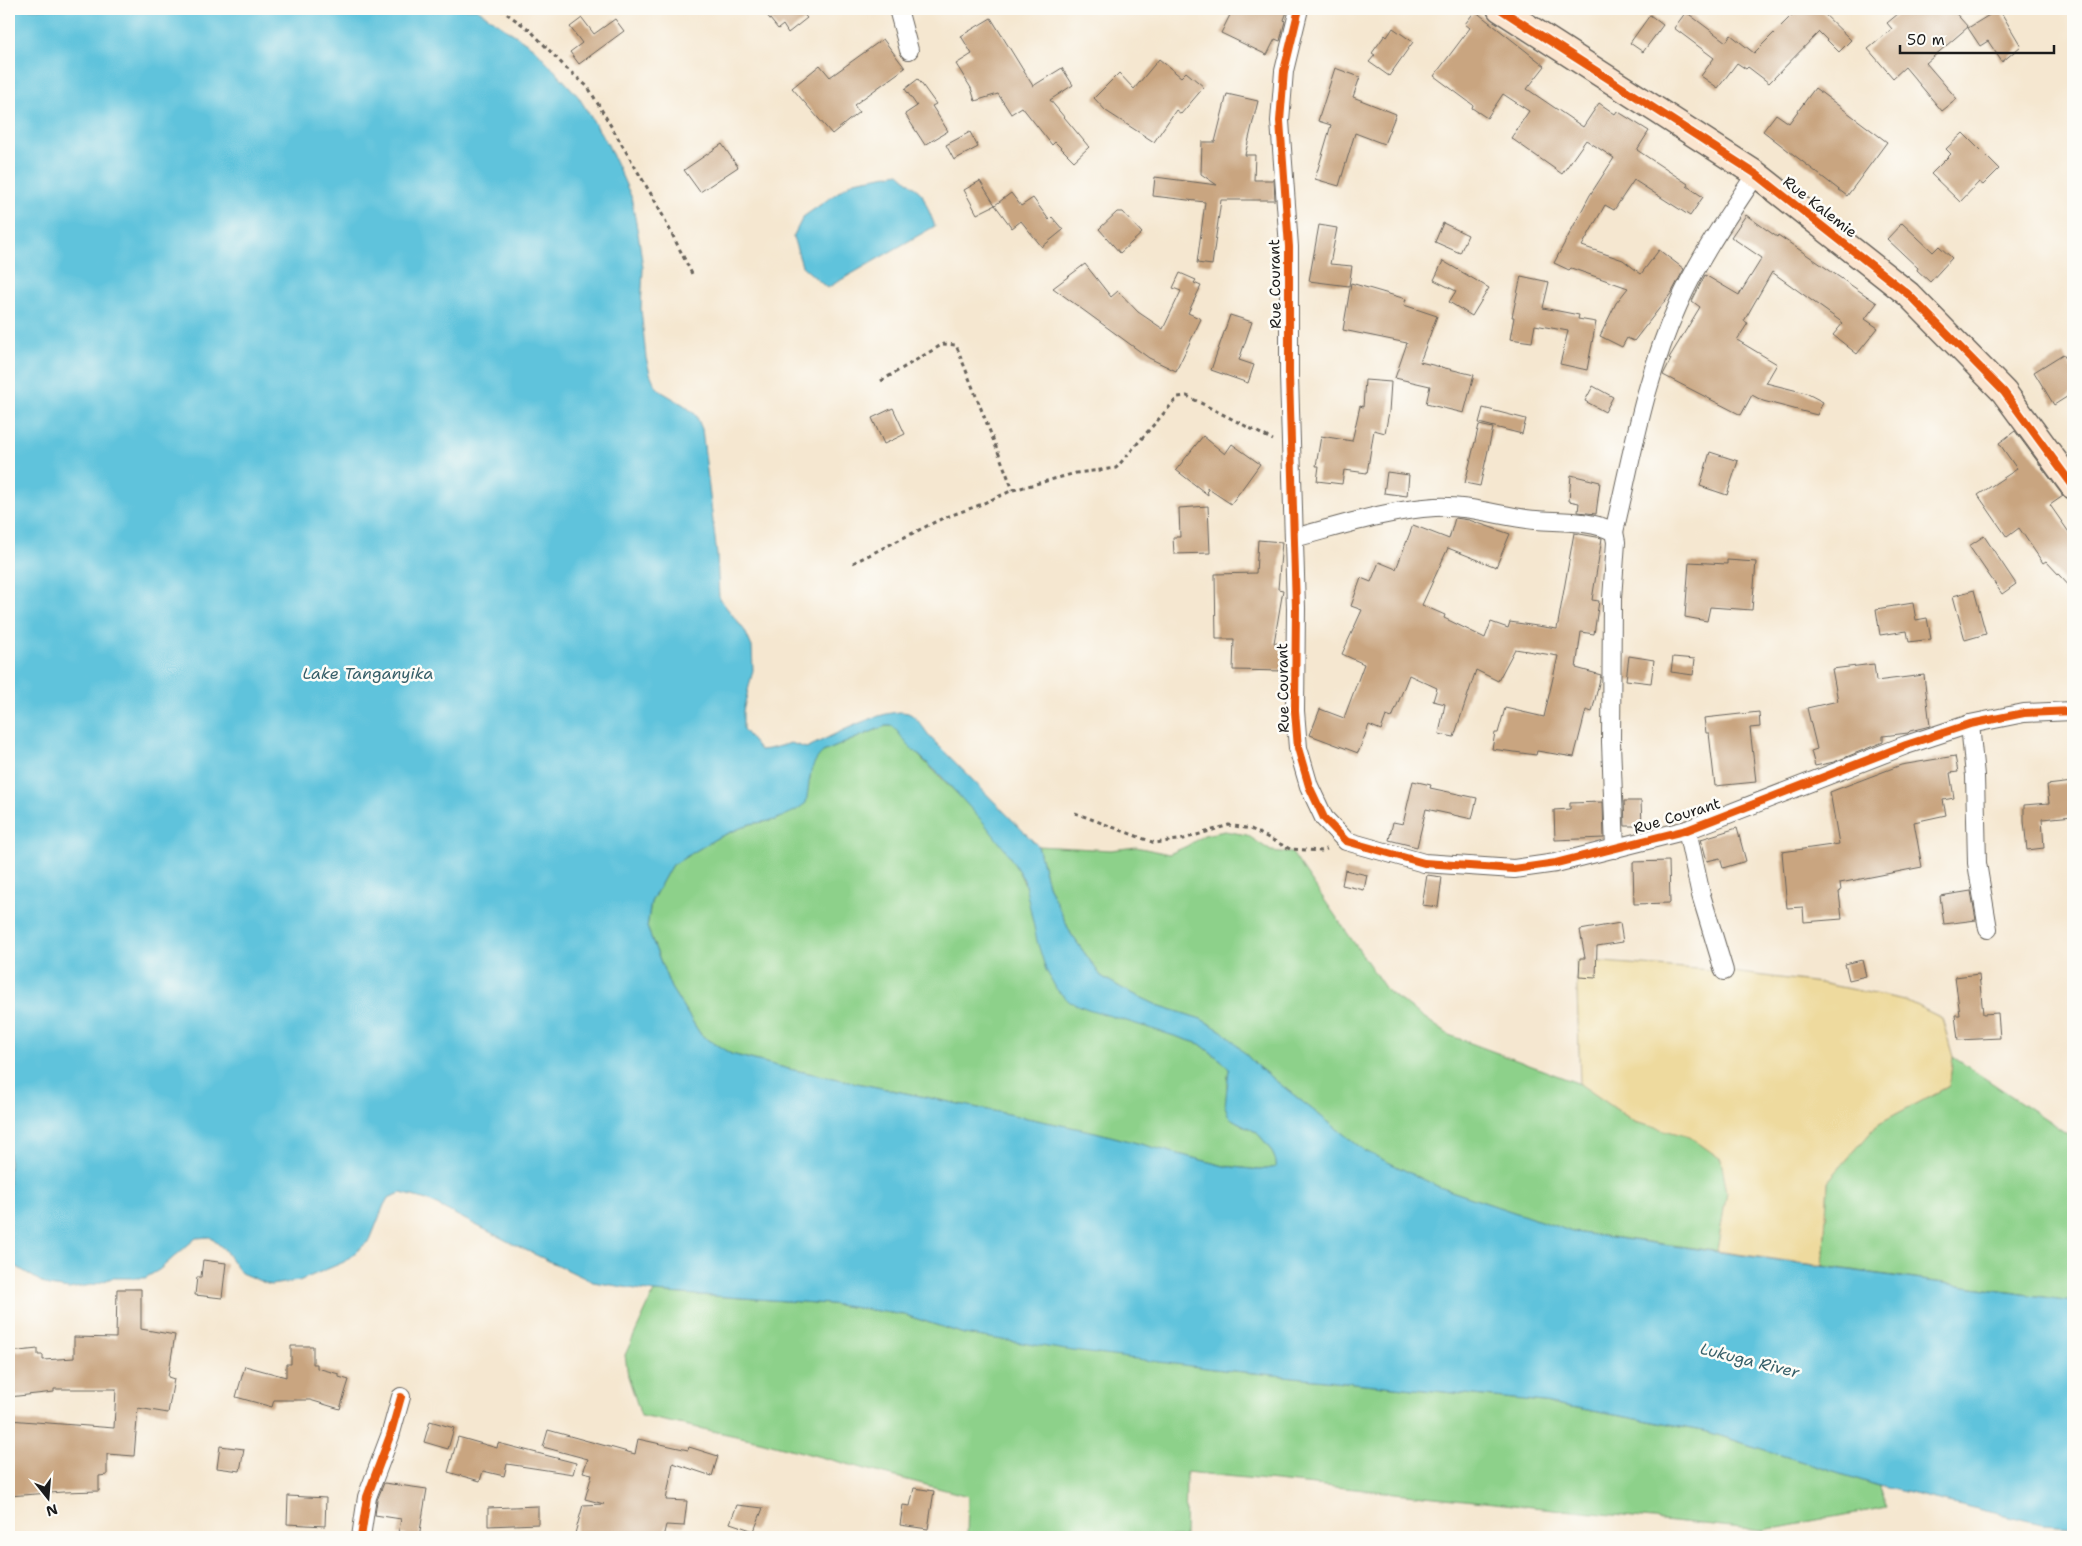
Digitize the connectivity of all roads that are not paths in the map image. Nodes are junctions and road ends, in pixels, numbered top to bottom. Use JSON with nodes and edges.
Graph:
{"nodes":[{"id":1,"x":898,"y":9,"type":"edge"},
{"id":2,"x":1299,"y":9,"type":"edge"},
{"id":3,"x":1500,"y":9,"type":"edge"},
{"id":4,"x":909,"y":50,"type":"dead end"},
{"id":5,"x":1756,"y":174,"type":"junction"},
{"id":6,"x":2073,"y":486,"type":"edge"},
{"id":7,"x":1614,"y":532,"type":"junction"},
{"id":8,"x":1294,"y":538,"type":"junction"},
{"id":9,"x":2073,"y":711,"type":"edge"},
{"id":10,"x":1970,"y":724,"type":"junction"},
{"id":11,"x":1687,"y":830,"type":"junction"},
{"id":12,"x":1615,"y":849,"type":"junction"},
{"id":13,"x":1988,"y":929,"type":"dead end"},
{"id":14,"x":1724,"y":971,"type":"dead end"},
{"id":15,"x":401,"y":1397,"type":"dead end"},
{"id":16,"x":361,"y":1537,"type":"edge"}],
"edges":[{"from":1,"to":4,"type":"street"},
{"from":2,"to":8,"type":"street","name":"Rue Courant"},
{"from":3,"to":5,"type":"street","name":"Rue Kalemie"},
{"from":5,"to":6,"type":"street","name":"Rue Kalemie"},
{"from":5,"to":7,"type":"street"},
{"from":7,"to":8,"type":"street"},
{"from":7,"to":12,"type":"street"},
{"from":8,"to":12,"type":"street","name":"Rue Courant"},
{"from":9,"to":10,"type":"street","name":"Rue Courant"},
{"from":10,"to":11,"type":"street","name":"Rue Courant"},
{"from":10,"to":13,"type":"street"},
{"from":11,"to":12,"type":"street","name":"Rue Courant"},
{"from":11,"to":14,"type":"street"},
{"from":15,"to":16,"type":"street"}]}
